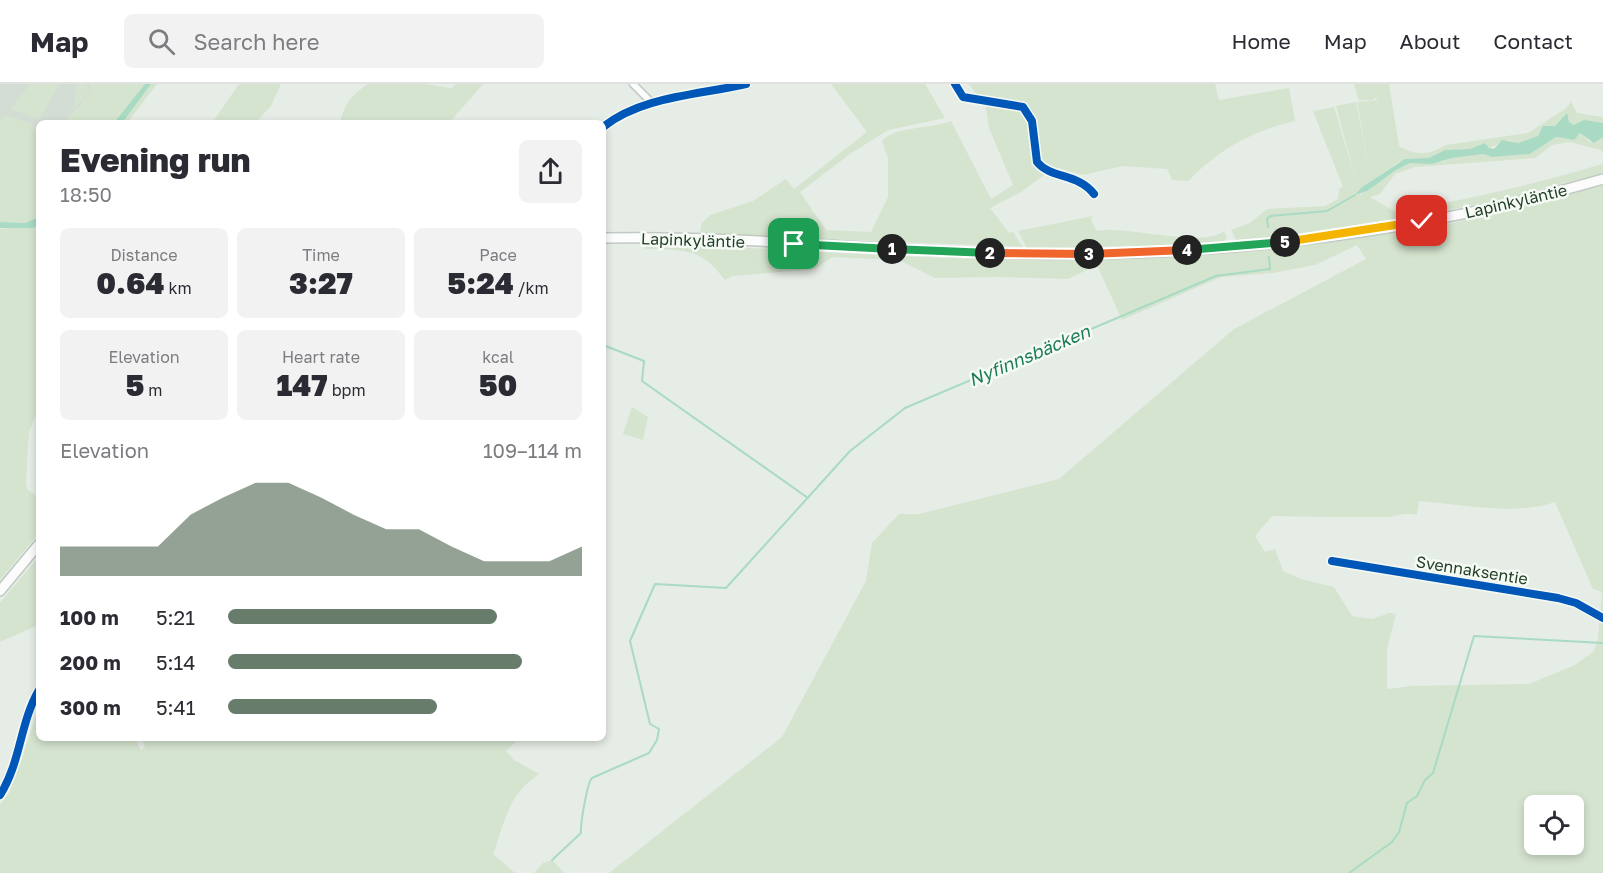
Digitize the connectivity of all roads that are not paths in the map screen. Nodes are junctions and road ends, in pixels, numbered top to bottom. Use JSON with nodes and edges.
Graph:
{"nodes":[{"id":1,"x":633,"y":84,"type":"edge"},
{"id":2,"x":746,"y":84,"type":"edge"},
{"id":3,"x":955,"y":84,"type":"edge"},
{"id":4,"x":652,"y":103,"type":"junction"},
{"id":5,"x":606,"y":125,"type":"edge"},
{"id":6,"x":1603,"y":179,"type":"edge"},
{"id":7,"x":1094,"y":194,"type":"dead end"},
{"id":8,"x":606,"y":238,"type":"edge"},
{"id":9,"x":36,"y":548,"type":"edge"},
{"id":10,"x":1332,"y":561,"type":"dead end"},
{"id":11,"x":0,"y":591,"type":"edge"},
{"id":12,"x":1603,"y":618,"type":"edge"},
{"id":13,"x":36,"y":696,"type":"edge"},
{"id":14,"x":0,"y":795,"type":"edge"}],
"edges":[{"from":1,"to":4,"type":"street"},
{"from":2,"to":4,"type":"street"},
{"from":3,"to":7,"type":"street"},
{"from":4,"to":5,"type":"street"},
{"from":6,"to":8,"type":"main road","name":"Lapinkyläntie"},
{"from":9,"to":11,"type":"main road"},
{"from":10,"to":12,"type":"street","name":"Svennaksentie"},
{"from":13,"to":14,"type":"street"}]}
